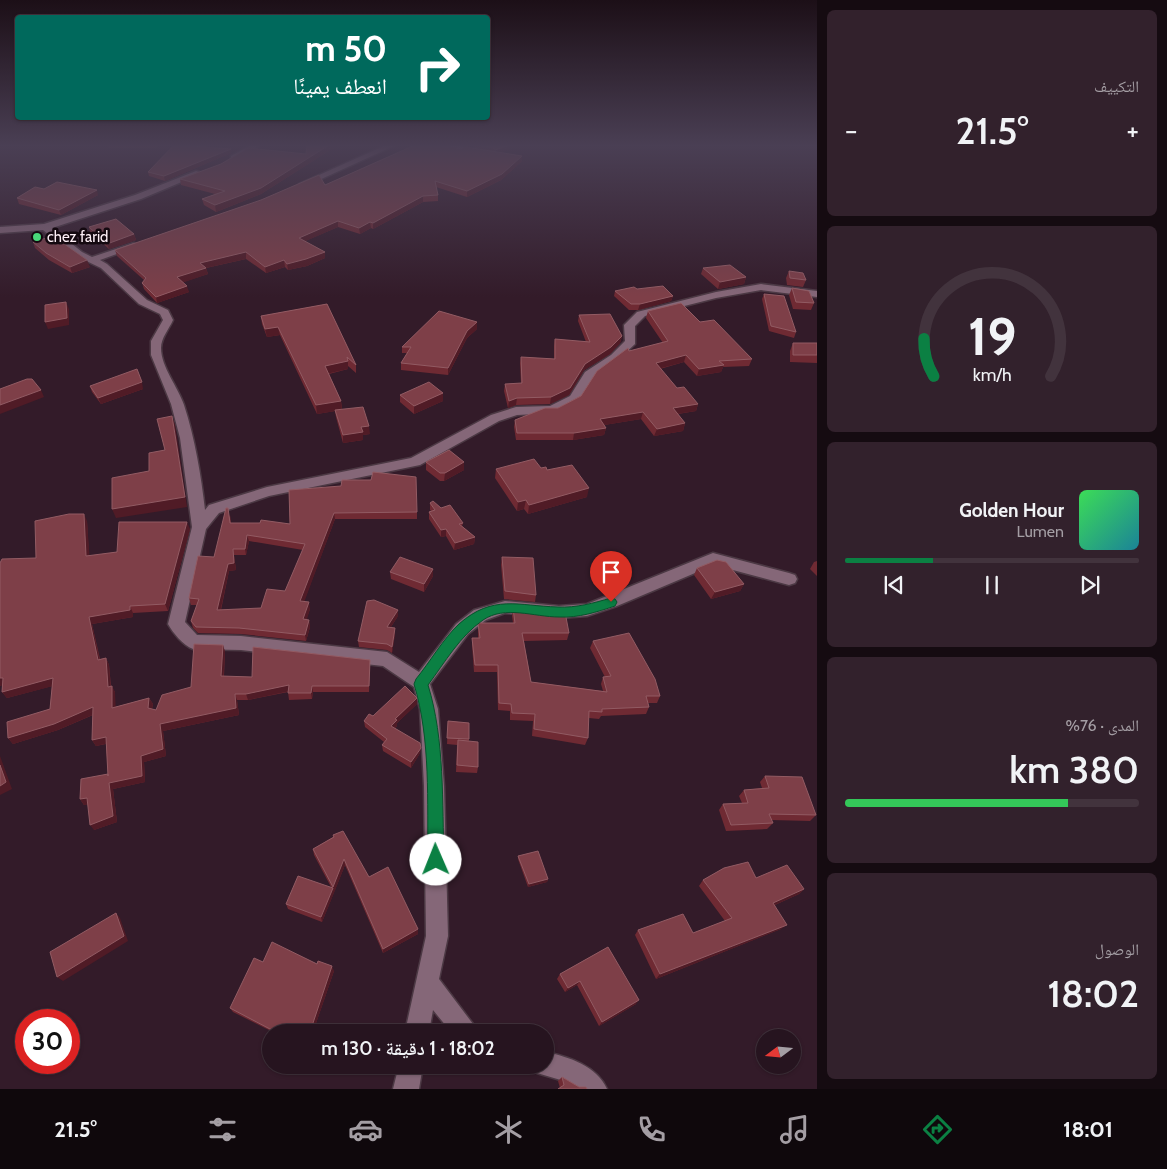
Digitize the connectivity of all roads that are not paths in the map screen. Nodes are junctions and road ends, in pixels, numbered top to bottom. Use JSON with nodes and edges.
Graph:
{"nodes":[{"id":1,"x":141,"y":196,"type":"edge"},
{"id":2,"x":45,"y":227,"type":"junction"},
{"id":3,"x":0,"y":230,"type":"edge"},
{"id":4,"x":142,"y":243,"type":"edge"},
{"id":5,"x":92,"y":260,"type":"junction"},
{"id":6,"x":817,"y":294,"type":"edge"},
{"id":7,"x":198,"y":527,"type":"junction"},
{"id":8,"x":789,"y":579,"type":"dead end"},
{"id":9,"x":421,"y":684,"type":"junction"},
{"id":10,"x":428,"y":982,"type":"junction"},
{"id":11,"x":419,"y":1024,"type":"edge"},
{"id":12,"x":459,"y":1024,"type":"edge"},
{"id":13,"x":554,"y":1066,"type":"edge"},
{"id":14,"x":409,"y":1074,"type":"edge"},
{"id":15,"x":406,"y":1089,"type":"edge"},
{"id":16,"x":594,"y":1089,"type":"edge"}],
"edges":[{"from":1,"to":2,"type":"street"},
{"from":2,"to":3,"type":"street"},
{"from":2,"to":5,"type":"street"},
{"from":4,"to":5,"type":"street"},
{"from":5,"to":7,"type":"street"},
{"from":6,"to":7,"type":"street"},
{"from":7,"to":9,"type":"street"},
{"from":8,"to":9,"type":"street"},
{"from":9,"to":10,"type":"street"},
{"from":10,"to":11,"type":"street"},
{"from":10,"to":12,"type":"street"},
{"from":13,"to":16,"type":"street"},
{"from":14,"to":15,"type":"street"}]}
